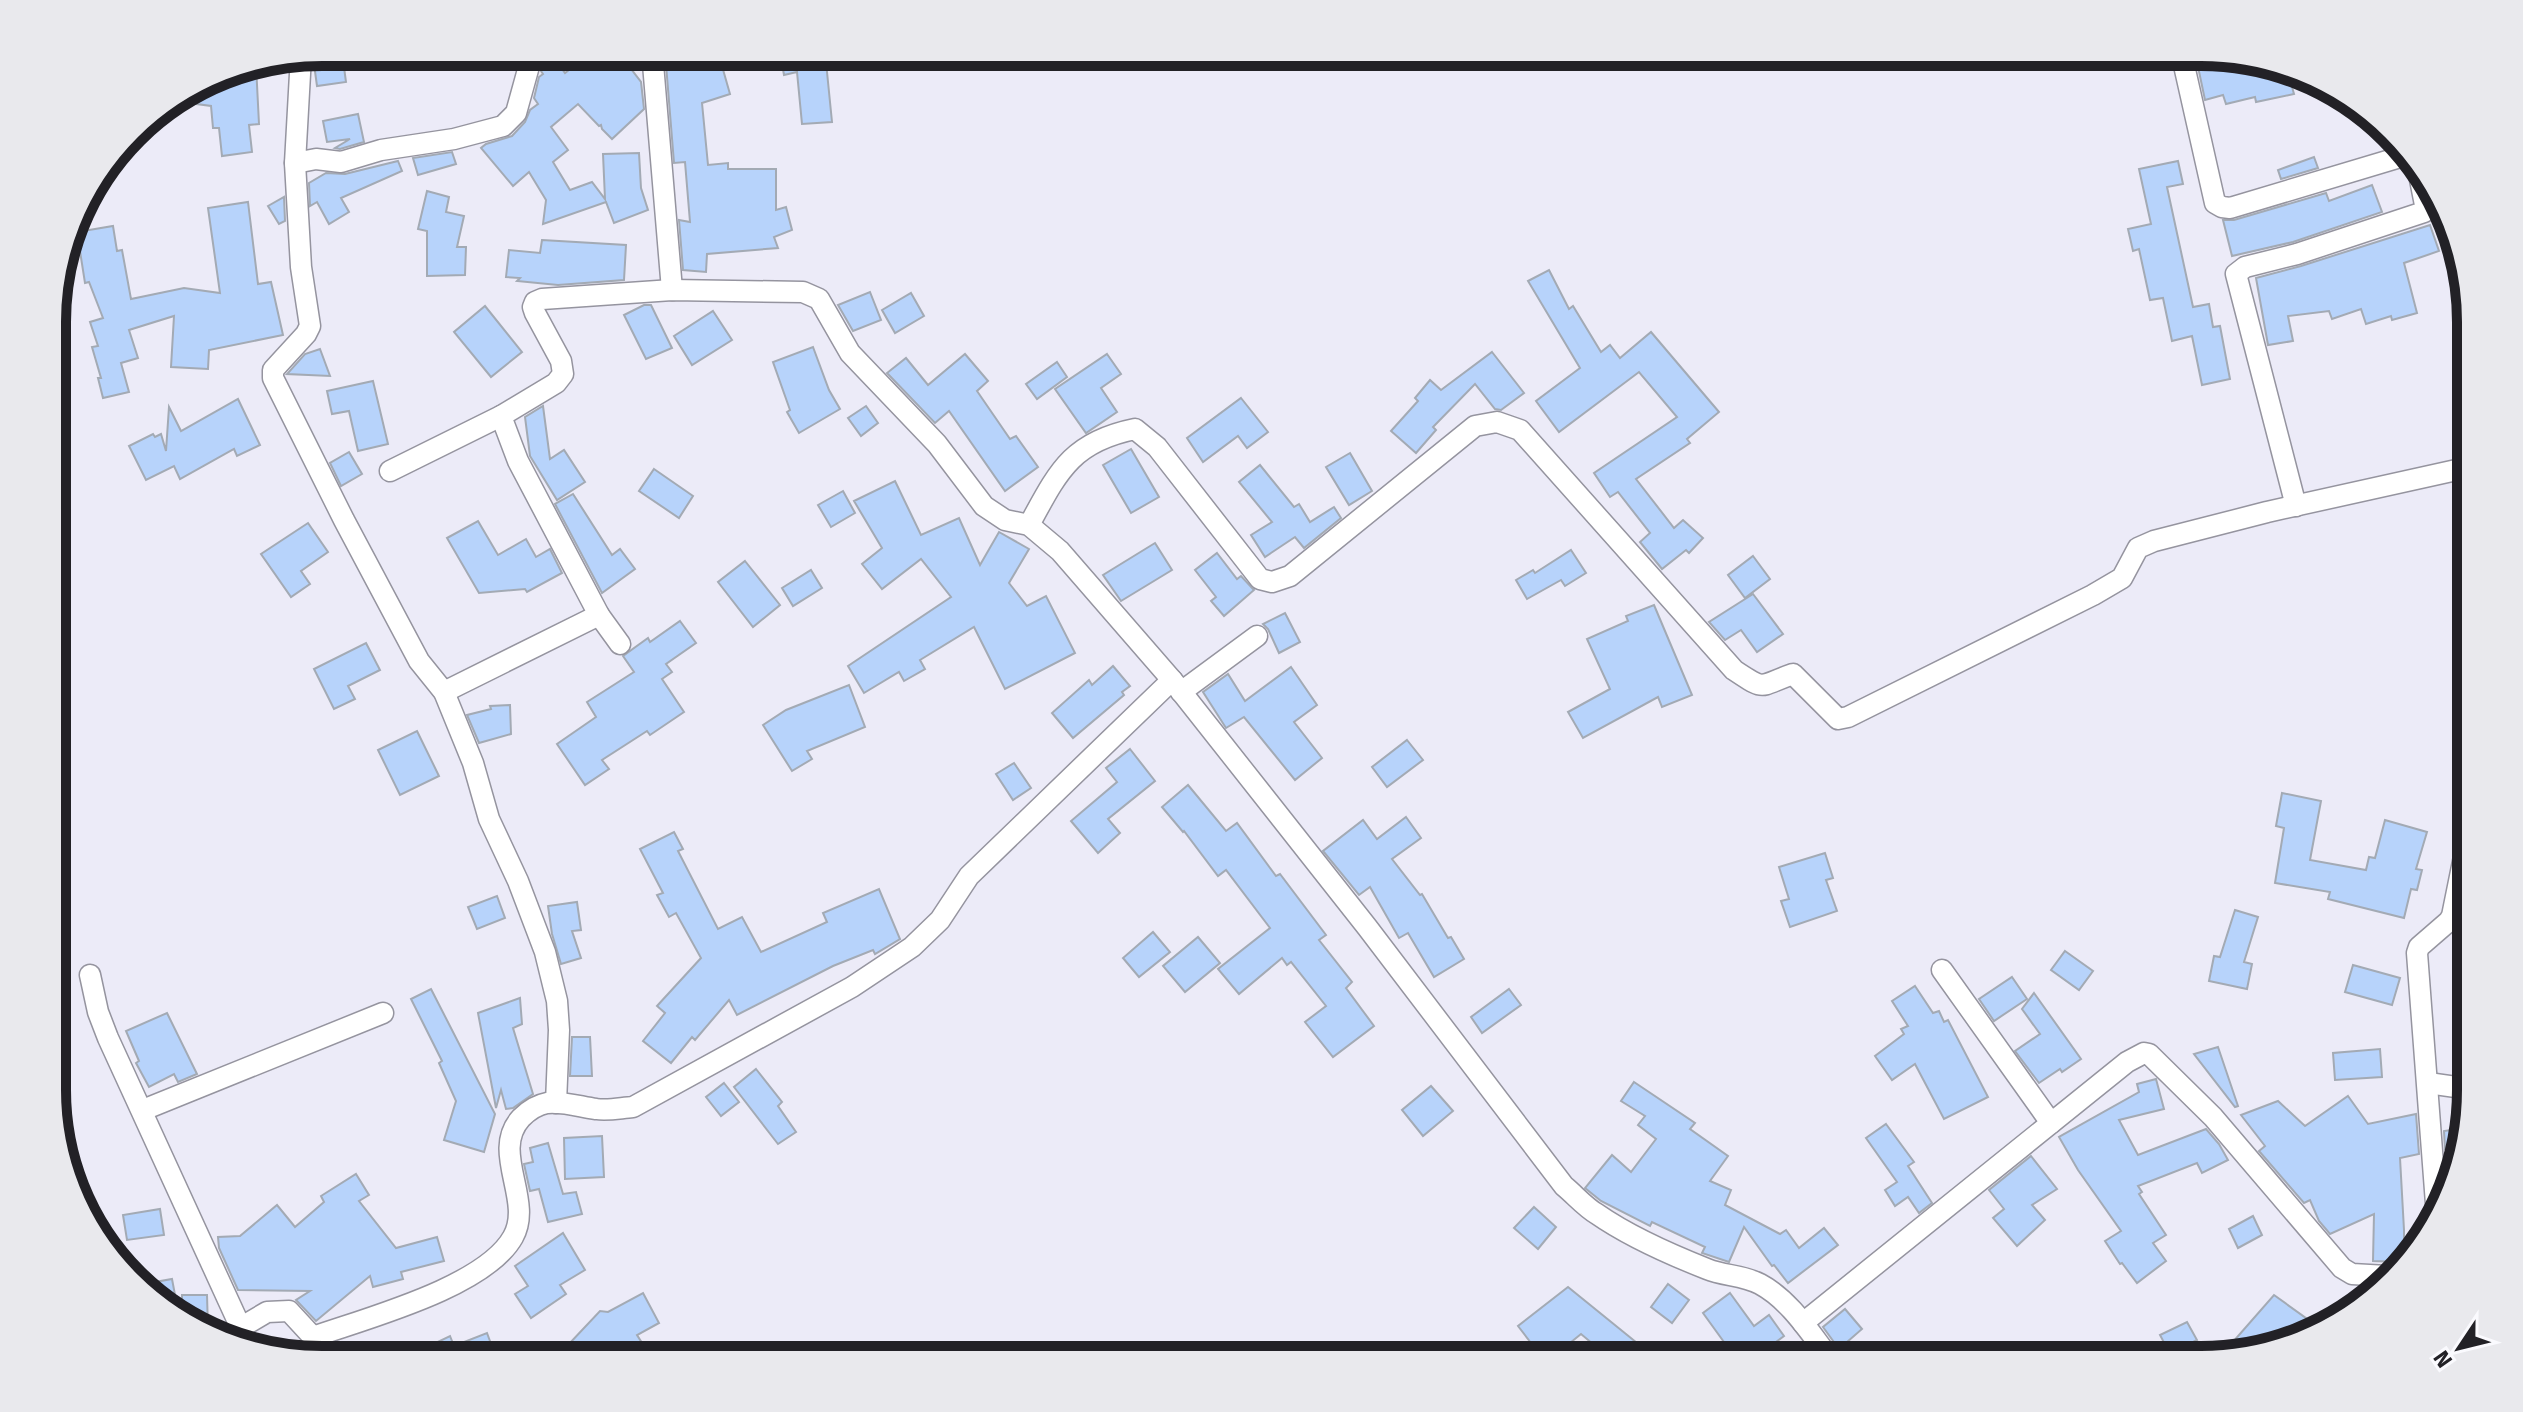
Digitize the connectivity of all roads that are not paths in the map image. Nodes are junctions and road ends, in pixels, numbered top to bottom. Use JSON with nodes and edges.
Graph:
{"nodes":[{"id":1,"x":529,"y":66,"type":"edge"},
{"id":2,"x":653,"y":66,"type":"edge"},
{"id":3,"x":2184,"y":66,"type":"edge"},
{"id":4,"x":300,"y":67,"type":"edge"},
{"id":5,"x":2397,"y":158,"type":"edge"},
{"id":6,"x":295,"y":163,"type":"junction"},
{"id":7,"x":2423,"y":194,"type":"edge"},
{"id":8,"x":672,"y":290,"type":"junction"},
{"id":9,"x":501,"y":416,"type":"junction"},
{"id":10,"x":2456,"y":470,"type":"edge"},
{"id":11,"x":390,"y":471,"type":"dead end"},
{"id":12,"x":2296,"y":506,"type":"junction"},
{"id":13,"x":1029,"y":525,"type":"junction"},
{"id":14,"x":599,"y":615,"type":"junction"},
{"id":15,"x":1257,"y":636,"type":"dead end"},
{"id":16,"x":620,"y":644,"type":"dead end"},
{"id":17,"x":1176,"y":686,"type":"junction"},
{"id":18,"x":444,"y":692,"type":"junction"},
{"id":19,"x":2456,"y":896,"type":"edge"},
{"id":20,"x":1942,"y":970,"type":"dead end"},
{"id":21,"x":90,"y":975,"type":"dead end"},
{"id":22,"x":383,"y":1013,"type":"dead end"},
{"id":23,"x":2428,"y":1083,"type":"junction"},
{"id":24,"x":2456,"y":1087,"type":"edge"},
{"id":25,"x":556,"y":1103,"type":"junction"},
{"id":26,"x":143,"y":1110,"type":"junction"},
{"id":27,"x":2051,"y":1123,"type":"junction"},
{"id":28,"x":2435,"y":1192,"type":"edge"},
{"id":29,"x":2377,"y":1275,"type":"edge"},
{"id":30,"x":1803,"y":1323,"type":"junction"},
{"id":31,"x":234,"y":1330,"type":"edge"},
{"id":32,"x":235,"y":1330,"type":"edge"},
{"id":33,"x":313,"y":1337,"type":"junction"},
{"id":34,"x":1820,"y":1345,"type":"edge"},
{"id":35,"x":316,"y":1346,"type":"edge"}],
"edges":[{"from":1,"to":6,"type":"street"},
{"from":2,"to":8,"type":"street"},
{"from":3,"to":5,"type":"street"},
{"from":4,"to":6,"type":"street"},
{"from":6,"to":18,"type":"street"},
{"from":7,"to":12,"type":"street"},
{"from":8,"to":9,"type":"street"},
{"from":8,"to":13,"type":"street"},
{"from":9,"to":11,"type":"street"},
{"from":9,"to":14,"type":"street"},
{"from":10,"to":12,"type":"street"},
{"from":12,"to":13,"type":"street"},
{"from":13,"to":17,"type":"street"},
{"from":14,"to":16,"type":"street"},
{"from":14,"to":18,"type":"street"},
{"from":15,"to":17,"type":"street"},
{"from":17,"to":25,"type":"street"},
{"from":17,"to":30,"type":"street"},
{"from":18,"to":25,"type":"street"},
{"from":19,"to":23,"type":"street"},
{"from":20,"to":27,"type":"street"},
{"from":21,"to":26,"type":"street"},
{"from":22,"to":26,"type":"street"},
{"from":23,"to":24,"type":"street"},
{"from":23,"to":28,"type":"street"},
{"from":25,"to":33,"type":"street"},
{"from":26,"to":31,"type":"street"},
{"from":27,"to":29,"type":"street"},
{"from":27,"to":30,"type":"street"},
{"from":30,"to":34,"type":"street"},
{"from":32,"to":33,"type":"street"},
{"from":33,"to":35,"type":"street"}]}
